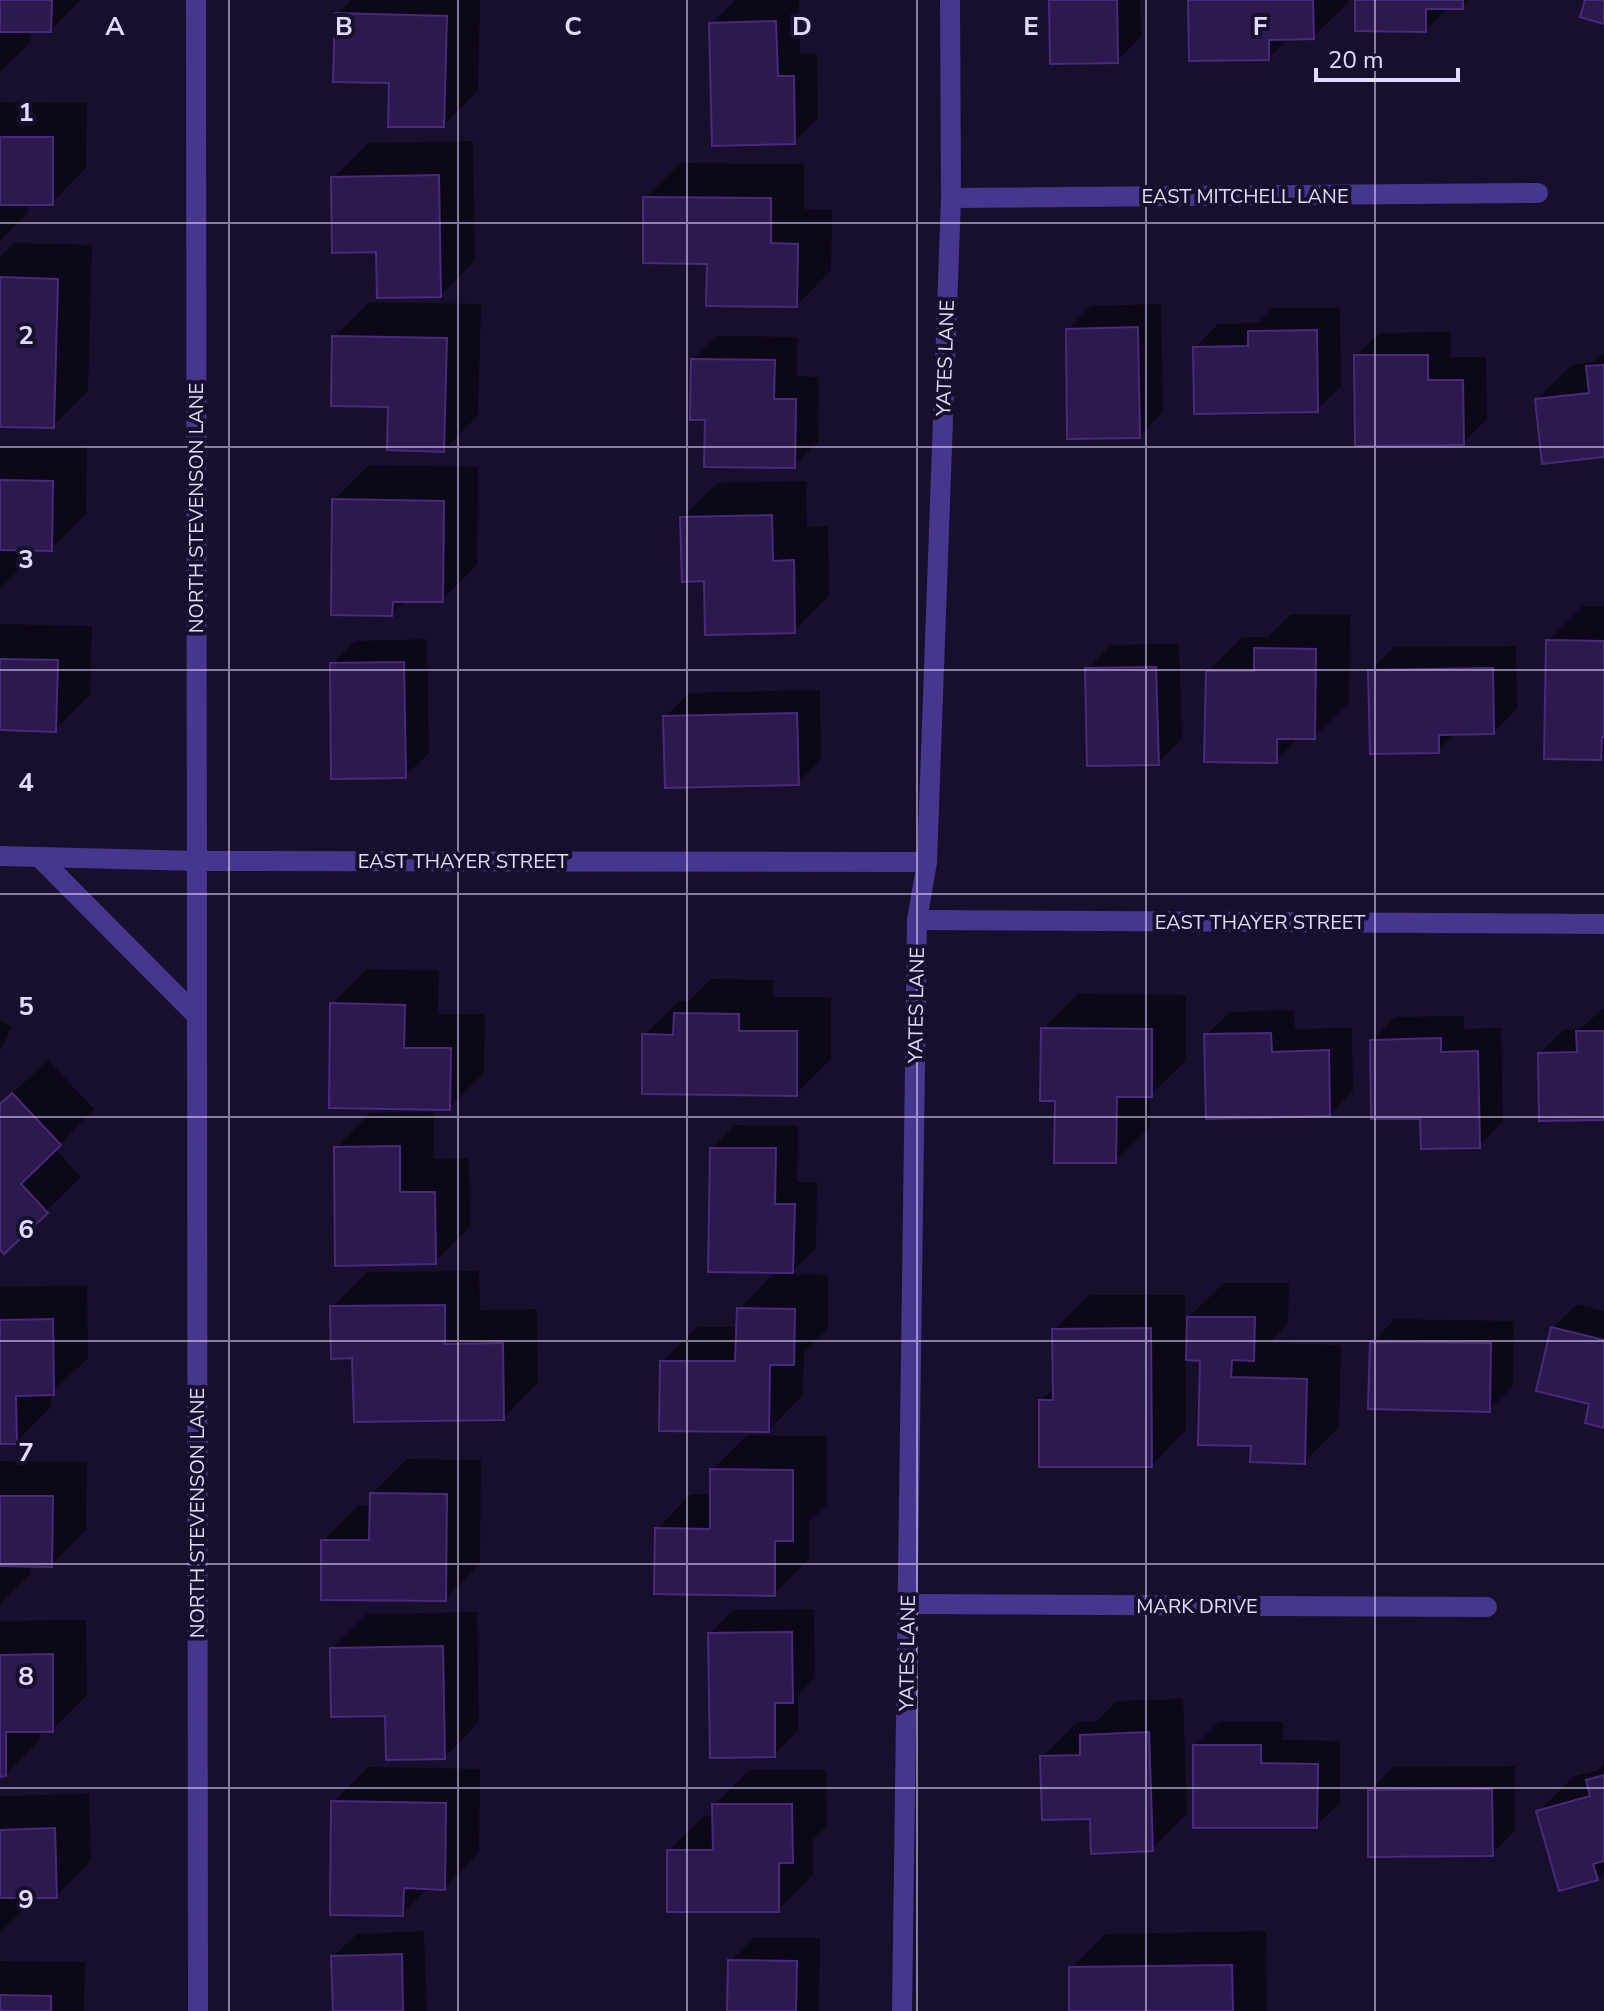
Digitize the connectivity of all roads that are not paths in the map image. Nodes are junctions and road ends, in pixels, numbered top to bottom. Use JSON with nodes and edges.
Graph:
{"nodes":[{"id":1,"x":196,"y":0,"type":"edge"},
{"id":2,"x":950,"y":0,"type":"edge"},
{"id":3,"x":1538,"y":193,"type":"dead end"},
{"id":4,"x":951,"y":198,"type":"junction"},
{"id":5,"x":0,"y":856,"type":"edge"},
{"id":6,"x":39,"y":857,"type":"junction"},
{"id":7,"x":197,"y":861,"type":"junction"},
{"id":8,"x":927,"y":862,"type":"junction"},
{"id":9,"x":917,"y":920,"type":"junction"},
{"id":10,"x":1604,"y":924,"type":"edge"},
{"id":11,"x":197,"y":1016,"type":"junction"},
{"id":12,"x":908,"y":1604,"type":"junction"},
{"id":13,"x":1487,"y":1607,"type":"dead end"},
{"id":14,"x":198,"y":2011,"type":"edge"},
{"id":15,"x":902,"y":2011,"type":"edge"}],
"edges":[{"from":1,"to":7,"type":"street","name":"NORTH STEVENSON LANE"},
{"from":2,"to":4,"type":"street","name":"YATES LANE"},
{"from":3,"to":4,"type":"street","name":"EAST MITCHELL LANE"},
{"from":4,"to":8,"type":"street","name":"YATES LANE"},
{"from":5,"to":6,"type":"street","name":"EAST THAYER STREET"},
{"from":6,"to":7,"type":"street","name":"EAST THAYER STREET"},
{"from":6,"to":11,"type":"street"},
{"from":7,"to":8,"type":"street","name":"EAST THAYER STREET"},
{"from":7,"to":11,"type":"street","name":"NORTH STEVENSON LANE"},
{"from":8,"to":9,"type":"street","name":"YATES LANE"},
{"from":9,"to":10,"type":"street","name":"EAST THAYER STREET"},
{"from":9,"to":12,"type":"street","name":"YATES LANE"},
{"from":11,"to":14,"type":"street","name":"NORTH STEVENSON LANE"},
{"from":12,"to":13,"type":"street","name":"MARK DRIVE"},
{"from":12,"to":15,"type":"street","name":"YATES LANE"}]}
